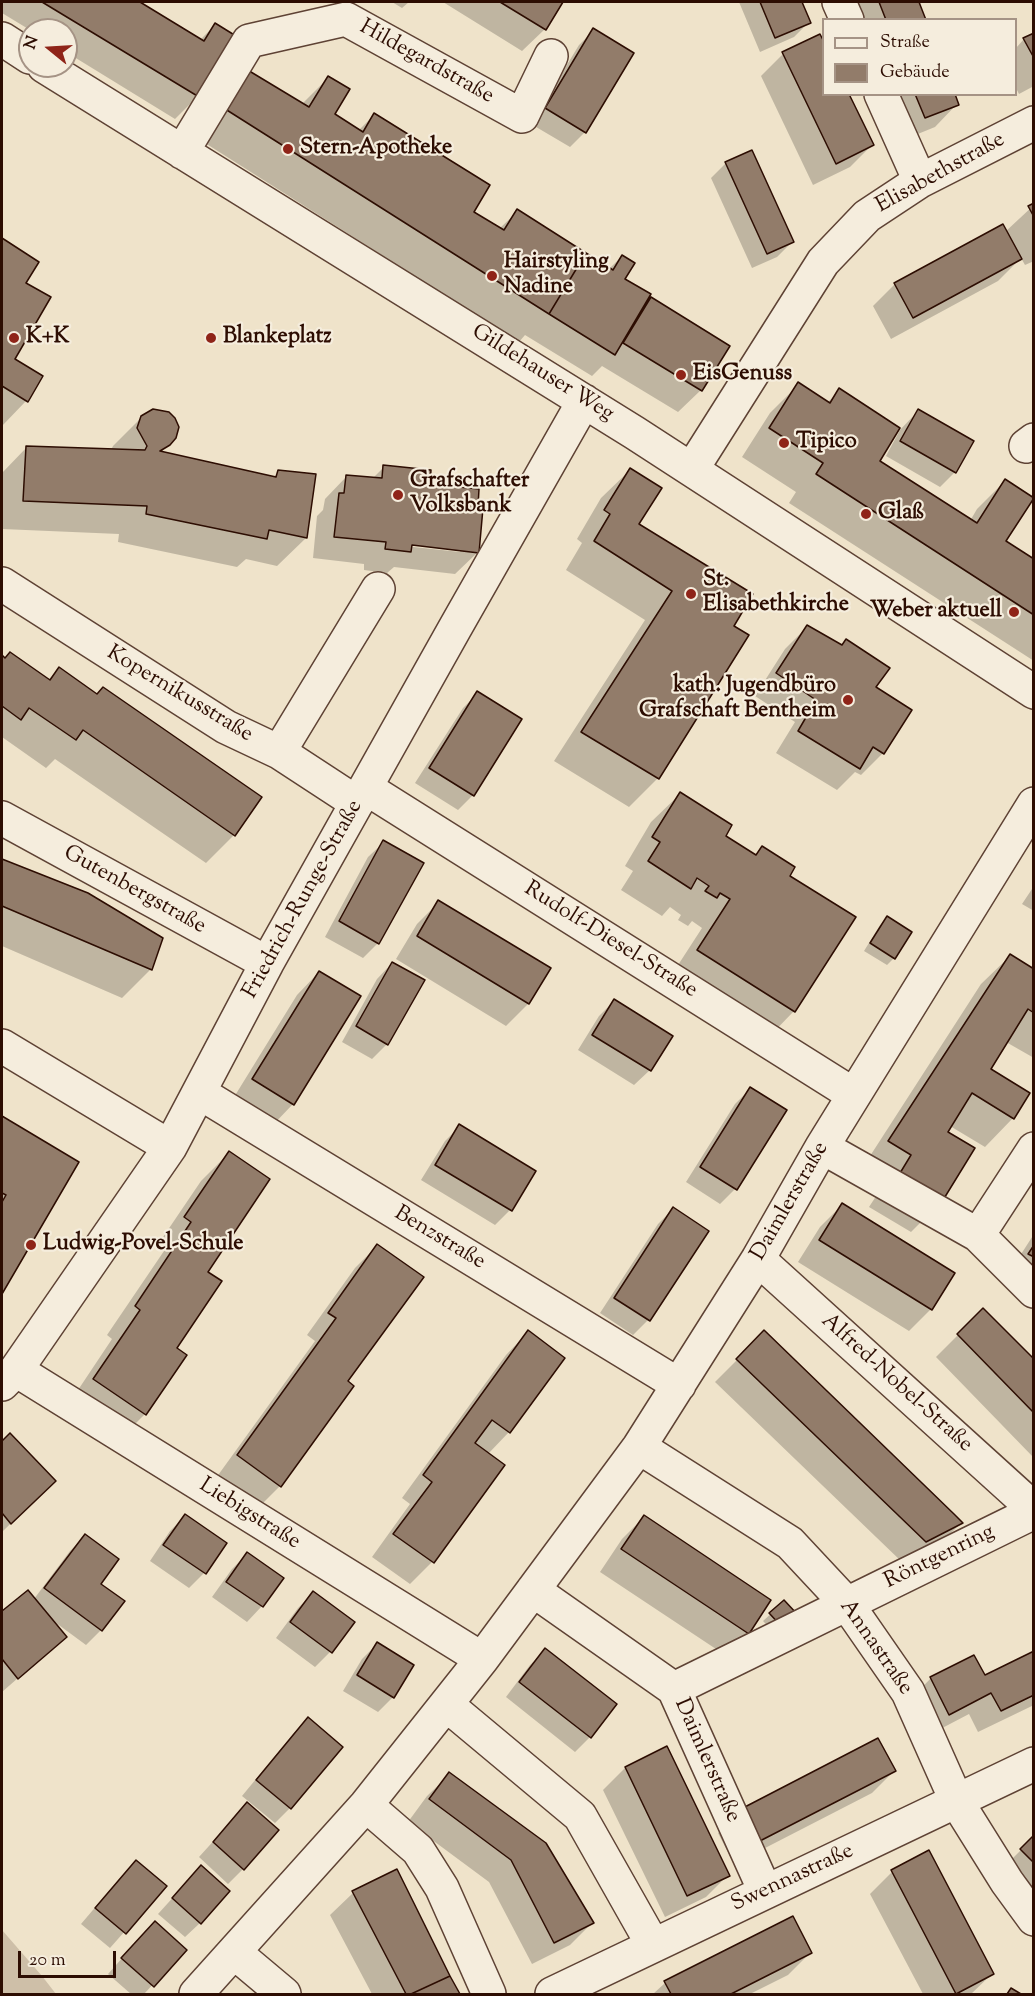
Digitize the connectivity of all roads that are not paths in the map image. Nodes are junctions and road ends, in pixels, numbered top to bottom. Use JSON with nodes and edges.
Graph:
{"nodes":[{"id":1,"x":838,"y":2,"type":"edge"},
{"id":2,"x":339,"y":10,"type":"edge"},
{"id":3,"x":846,"y":18,"type":"edge"},
{"id":4,"x":2,"y":39,"type":"edge"},
{"id":5,"x":18,"y":49,"type":"edge"},
{"id":6,"x":551,"y":57,"type":"dead end"},
{"id":7,"x":63,"y":78,"type":"edge"},
{"id":8,"x":882,"y":96,"type":"edge"},
{"id":9,"x":1034,"y":123,"type":"edge"},
{"id":10,"x":182,"y":152,"type":"junction"},
{"id":11,"x":921,"y":181,"type":"junction"},
{"id":12,"x":584,"y":401,"type":"junction"},
{"id":13,"x":692,"y":469,"type":"junction"},
{"id":14,"x":2,"y":585,"type":"edge"},
{"id":15,"x":378,"y":589,"type":"dead end"},
{"id":16,"x":1034,"y":692,"type":"edge"},
{"id":17,"x":279,"y":752,"type":"junction"},
{"id":18,"x":362,"y":795,"type":"junction"},
{"id":19,"x":1034,"y":804,"type":"edge"},
{"id":20,"x":2,"y":818,"type":"edge"},
{"id":21,"x":267,"y":963,"type":"junction"},
{"id":22,"x":2,"y":1046,"type":"edge"},
{"id":23,"x":200,"y":1094,"type":"junction"},
{"id":24,"x":854,"y":1095,"type":"junction"},
{"id":25,"x":170,"y":1147,"type":"junction"},
{"id":26,"x":822,"y":1147,"type":"junction"},
{"id":27,"x":1034,"y":1149,"type":"edge"},
{"id":28,"x":978,"y":1235,"type":"junction"},
{"id":29,"x":758,"y":1258,"type":"junction"},
{"id":30,"x":1034,"y":1290,"type":"edge"},
{"id":31,"x":9,"y":1377,"type":"edge"},
{"id":32,"x":679,"y":1385,"type":"junction"},
{"id":33,"x":639,"y":1447,"type":"junction"},
{"id":34,"x":1034,"y":1511,"type":"edge"},
{"id":35,"x":533,"y":1590,"type":"junction"},
{"id":36,"x":847,"y":1604,"type":"junction"},
{"id":37,"x":482,"y":1659,"type":"junction"},
{"id":38,"x":674,"y":1689,"type":"junction"},
{"id":39,"x":447,"y":1705,"type":"junction"},
{"id":40,"x":1034,"y":1764,"type":"edge"},
{"id":41,"x":957,"y":1802,"type":"junction"},
{"id":42,"x":366,"y":1805,"type":"junction"},
{"id":43,"x":765,"y":1891,"type":"junction"},
{"id":44,"x":1034,"y":1918,"type":"edge"},
{"id":45,"x":653,"y":1945,"type":"junction"},
{"id":46,"x":234,"y":1952,"type":"junction"},
{"id":47,"x":196,"y":1995,"type":"edge"},
{"id":48,"x":284,"y":1995,"type":"edge"},
{"id":49,"x":489,"y":1995,"type":"edge"},
{"id":50,"x":552,"y":1995,"type":"edge"}],
"edges":[{"from":1,"to":3,"type":"street"},
{"from":2,"to":6,"type":"street","name":"Hildegardstraße"},
{"from":2,"to":10,"type":"street","name":"Hildegardstraße"},
{"from":4,"to":5,"type":"street"},
{"from":7,"to":10,"type":"street","name":"Gildehauser Weg"},
{"from":8,"to":11,"type":"street"},
{"from":9,"to":11,"type":"street","name":"Elisabethstraße"},
{"from":10,"to":12,"type":"street","name":"Gildehauser Weg"},
{"from":11,"to":13,"type":"street","name":"Elisabethstraße"},
{"from":12,"to":13,"type":"street","name":"Gildehauser Weg"},
{"from":12,"to":18,"type":"street","name":"Friedrich-Runge-Straße"},
{"from":13,"to":16,"type":"street","name":"Gildehauser Weg"},
{"from":14,"to":17,"type":"street","name":"Kopernikusstraße"},
{"from":15,"to":17,"type":"street"},
{"from":17,"to":18,"type":"street","name":"Kopernikusstraße"},
{"from":18,"to":21,"type":"street","name":"Friedrich-Runge-Straße"},
{"from":18,"to":24,"type":"street","name":"Rudolf-Diesel-Straße"},
{"from":19,"to":24,"type":"street","name":"Daimlerstraße"},
{"from":20,"to":21,"type":"street","name":"Gutenbergstraße"},
{"from":21,"to":23,"type":"street","name":"Friedrich-Runge-Straße"},
{"from":22,"to":25,"type":"street"},
{"from":23,"to":25,"type":"street","name":"Friedrich-Runge-Straße"},
{"from":23,"to":32,"type":"street","name":"Benzstraße"},
{"from":24,"to":26,"type":"street","name":"Daimlerstraße"},
{"from":25,"to":31,"type":"street","name":"Friedrich-Runge-Straße"},
{"from":26,"to":28,"type":"street"},
{"from":26,"to":29,"type":"street","name":"Daimlerstraße"},
{"from":27,"to":28,"type":"street"},
{"from":28,"to":30,"type":"street"},
{"from":29,"to":32,"type":"street","name":"Daimlerstraße"},
{"from":29,"to":34,"type":"street","name":"Alfred-Nobel-Straße"},
{"from":31,"to":37,"type":"street","name":"Liebigstraße"},
{"from":32,"to":33,"type":"street","name":"Daimlerstraße"},
{"from":33,"to":35,"type":"street","name":"Daimlerstraße"},
{"from":33,"to":36,"type":"street","name":"Annastraße"},
{"from":34,"to":36,"type":"street","name":"Röntgenring"},
{"from":35,"to":37,"type":"street","name":"Daimlerstraße"},
{"from":35,"to":38,"type":"street","name":"Daimlerstraße"},
{"from":36,"to":38,"type":"street","name":"Röntgenring"},
{"from":36,"to":41,"type":"street","name":"Annastraße"},
{"from":37,"to":39,"type":"street","name":"Daimlerstraße"},
{"from":38,"to":43,"type":"street","name":"Daimlerstraße"},
{"from":39,"to":42,"type":"street","name":"Daimlerstraße"},
{"from":39,"to":45,"type":"street"},
{"from":40,"to":41,"type":"street","name":"Swennastraße"},
{"from":41,"to":43,"type":"street","name":"Swennastraße"},
{"from":41,"to":44,"type":"street","name":"Annastraße"},
{"from":42,"to":46,"type":"street","name":"Daimlerstraße"},
{"from":42,"to":49,"type":"street"},
{"from":43,"to":45,"type":"street","name":"Swennastraße"},
{"from":45,"to":50,"type":"street","name":"Swennastraße"},
{"from":46,"to":47,"type":"street","name":"Daimlerstraße"},
{"from":46,"to":48,"type":"street"}]}
